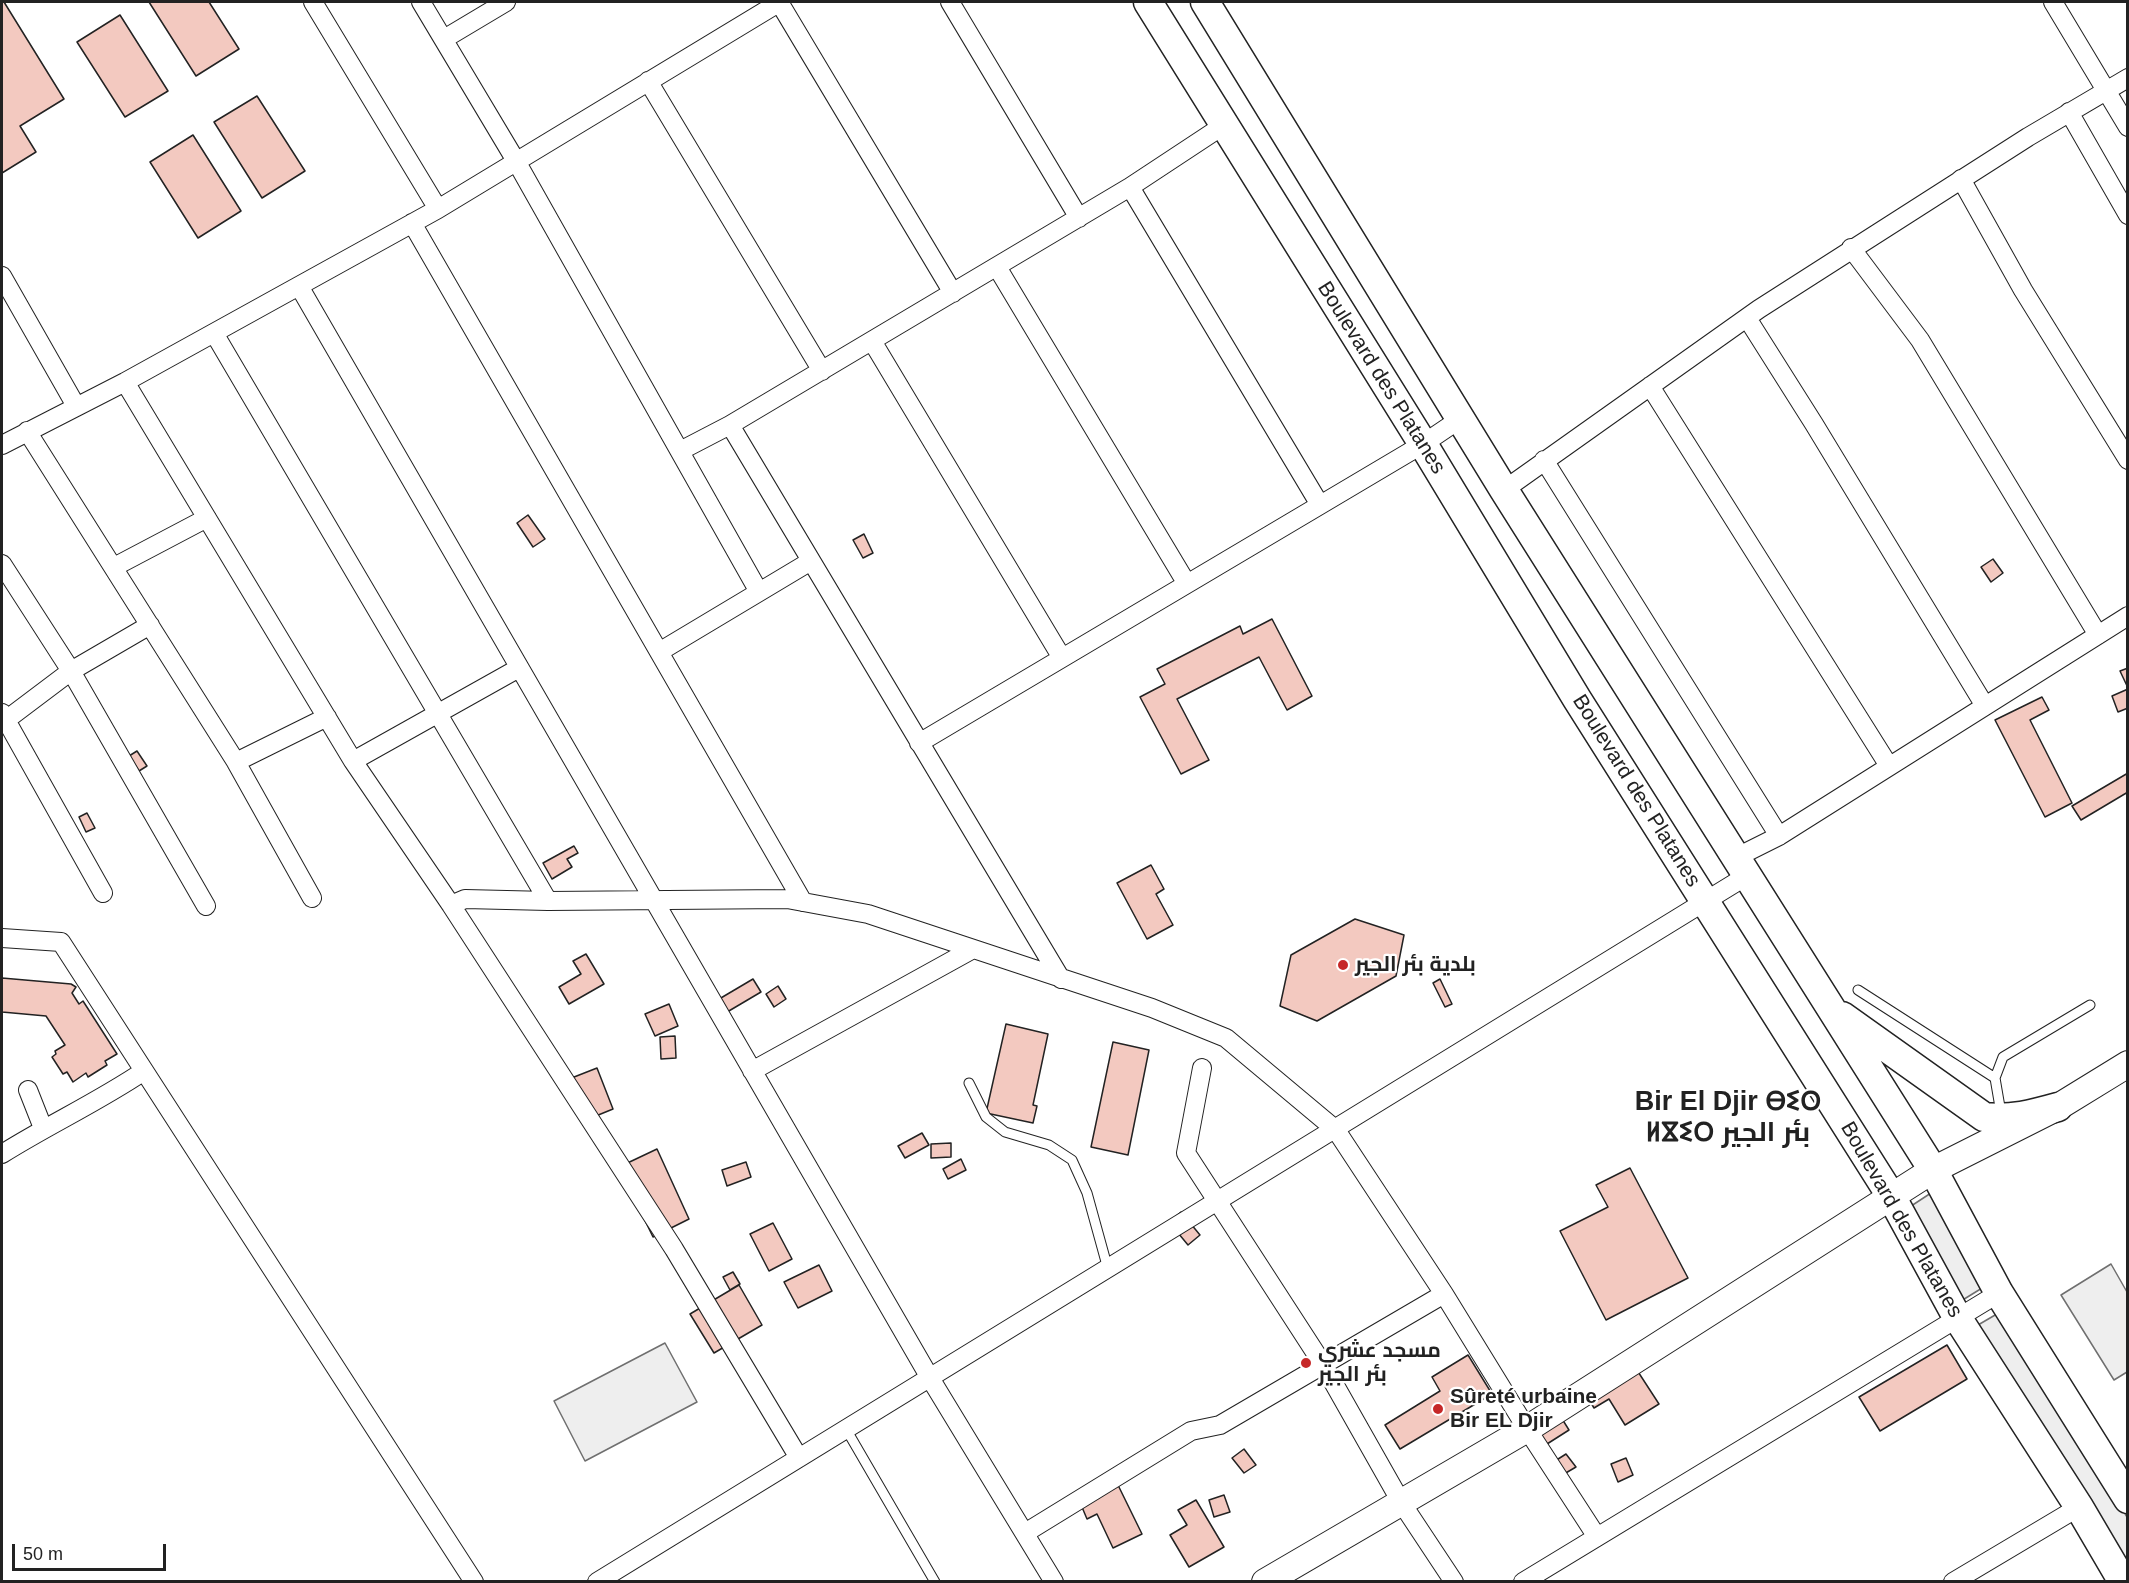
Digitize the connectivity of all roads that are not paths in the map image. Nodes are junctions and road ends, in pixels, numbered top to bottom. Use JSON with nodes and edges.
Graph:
{"nodes":[{"id":1,"x":314,"y":2,"type":"edge"},
{"id":2,"x":421,"y":2,"type":"edge"},
{"id":3,"x":506,"y":2,"type":"edge"},
{"id":4,"x":779,"y":2,"type":"edge"},
{"id":5,"x":950,"y":2,"type":"edge"},
{"id":6,"x":1148,"y":2,"type":"edge"},
{"id":7,"x":1205,"y":2,"type":"edge"},
{"id":8,"x":2053,"y":2,"type":"edge"},
{"id":9,"x":444,"y":39,"type":"junction"},
{"id":10,"x":2127,"y":78,"type":"edge"},
{"id":11,"x":648,"y":81,"type":"junction"},
{"id":12,"x":2106,"y":90,"type":"junction"},
{"id":13,"x":2070,"y":112,"type":"junction"},
{"id":14,"x":1224,"y":124,"type":"junction"},
{"id":15,"x":2127,"y":127,"type":"edge"},
{"id":16,"x":516,"y":161,"type":"junction"},
{"id":17,"x":1961,"y":179,"type":"junction"},
{"id":18,"x":1130,"y":187,"type":"junction"},
{"id":19,"x":438,"y":208,"type":"junction"},
{"id":20,"x":2127,"y":215,"type":"edge"},
{"id":21,"x":1079,"y":218,"type":"junction"},
{"id":22,"x":412,"y":223,"type":"junction"},
{"id":23,"x":1851,"y":249,"type":"junction"},
{"id":24,"x":997,"y":267,"type":"junction"},
{"id":25,"x":2,"y":276,"type":"edge"},
{"id":26,"x":298,"y":286,"type":"junction"},
{"id":27,"x":953,"y":292,"type":"junction"},
{"id":28,"x":1747,"y":318,"type":"junction"},
{"id":29,"x":214,"y":333,"type":"junction"},
{"id":30,"x":872,"y":341,"type":"junction"},
{"id":31,"x":822,"y":371,"type":"junction"},
{"id":32,"x":125,"y":382,"type":"junction"},
{"id":33,"x":1650,"y":386,"type":"junction"},
{"id":34,"x":76,"y":405,"type":"junction"},
{"id":35,"x":1460,"y":419,"type":"junction"},
{"id":36,"x":729,"y":425,"type":"junction"},
{"id":37,"x":27,"y":431,"type":"junction"},
{"id":38,"x":1423,"y":444,"type":"junction"},
{"id":39,"x":2,"y":445,"type":"edge"},
{"id":40,"x":680,"y":451,"type":"junction"},
{"id":41,"x":1544,"y":460,"type":"junction"},
{"id":42,"x":2127,"y":460,"type":"edge"},
{"id":43,"x":1504,"y":490,"type":"junction"},
{"id":44,"x":1320,"y":505,"type":"junction"},
{"id":45,"x":207,"y":518,"type":"junction"},
{"id":46,"x":811,"y":561,"type":"junction"},
{"id":47,"x":2,"y":564,"type":"edge"},
{"id":48,"x":114,"y":567,"type":"junction"},
{"id":49,"x":1187,"y":584,"type":"junction"},
{"id":50,"x":759,"y":592,"type":"junction"},
{"id":51,"x":2127,"y":616,"type":"edge"},
{"id":52,"x":150,"y":625,"type":"junction"},
{"id":53,"x":2098,"y":635,"type":"junction"},
{"id":54,"x":659,"y":652,"type":"junction"},
{"id":55,"x":1062,"y":658,"type":"junction"},
{"id":56,"x":519,"y":668,"type":"junction"},
{"id":57,"x":71,"y":672,"type":"junction"},
{"id":58,"x":1984,"y":706,"type":"junction"},
{"id":59,"x":438,"y":714,"type":"junction"},
{"id":60,"x":4,"y":716,"type":"edge"},
{"id":61,"x":327,"y":717,"type":"junction"},
{"id":62,"x":919,"y":743,"type":"junction"},
{"id":63,"x":352,"y":761,"type":"junction"},
{"id":64,"x":236,"y":762,"type":"junction"},
{"id":65,"x":1889,"y":766,"type":"junction"},
{"id":66,"x":1779,"y":836,"type":"junction"},
{"id":67,"x":1743,"y":866,"type":"junction"},
{"id":68,"x":103,"y":893,"type":"dead end"},
{"id":69,"x":312,"y":898,"type":"dead end"},
{"id":70,"x":653,"y":900,"type":"junction"},
{"id":71,"x":548,"y":901,"type":"junction"},
{"id":72,"x":1706,"y":901,"type":"junction"},
{"id":73,"x":803,"y":902,"type":"junction"},
{"id":74,"x":451,"y":905,"type":"junction"},
{"id":75,"x":206,"y":906,"type":"dead end"},
{"id":76,"x":2,"y":938,"type":"edge"},
{"id":77,"x":973,"y":949,"type":"junction"},
{"id":78,"x":1061,"y":979,"type":"junction"},
{"id":79,"x":1858,"y":990,"type":"dead end"},
{"id":80,"x":2090,"y":1005,"type":"dead end"},
{"id":81,"x":1832,"y":1008,"type":"junction"},
{"id":82,"x":2127,"y":1064,"type":"edge"},
{"id":83,"x":1202,"y":1068,"type":"dead end"},
{"id":84,"x":144,"y":1071,"type":"junction"},
{"id":85,"x":752,"y":1071,"type":"junction"},
{"id":86,"x":1995,"y":1078,"type":"junction"},
{"id":87,"x":969,"y":1083,"type":"dead end"},
{"id":88,"x":28,"y":1090,"type":"dead end"},
{"id":89,"x":2058,"y":1107,"type":"junction"},
{"id":90,"x":2002,"y":1119,"type":"junction"},
{"id":91,"x":43,"y":1128,"type":"junction"},
{"id":92,"x":1336,"y":1130,"type":"junction"},
{"id":93,"x":2,"y":1154,"type":"edge"},
{"id":94,"x":1932,"y":1170,"type":"junction"},
{"id":95,"x":1891,"y":1196,"type":"junction"},
{"id":96,"x":1219,"y":1202,"type":"junction"},
{"id":97,"x":1108,"y":1269,"type":"junction"},
{"id":98,"x":1999,"y":1293,"type":"junction"},
{"id":99,"x":1444,"y":1294,"type":"junction"},
{"id":100,"x":1957,"y":1317,"type":"junction"},
{"id":101,"x":1324,"y":1366,"type":"junction"},
{"id":102,"x":930,"y":1378,"type":"junction"},
{"id":103,"x":846,"y":1429,"type":"junction"},
{"id":104,"x":1527,"y":1429,"type":"junction"},
{"id":105,"x":799,"y":1458,"type":"junction"},
{"id":106,"x":2127,"y":1499,"type":"edge"},
{"id":107,"x":1401,"y":1502,"type":"junction"},
{"id":108,"x":2079,"y":1507,"type":"junction"},
{"id":109,"x":1025,"y":1533,"type":"junction"},
{"id":110,"x":1597,"y":1537,"type":"junction"},
{"id":111,"x":1547,"y":1575,"type":"edge"},
{"id":112,"x":474,"y":1581,"type":"edge"},
{"id":113,"x":597,"y":1581,"type":"edge"},
{"id":114,"x":935,"y":1581,"type":"edge"},
{"id":115,"x":1054,"y":1581,"type":"edge"},
{"id":116,"x":1265,"y":1581,"type":"edge"},
{"id":117,"x":1454,"y":1581,"type":"edge"},
{"id":118,"x":1523,"y":1581,"type":"edge"},
{"id":119,"x":1953,"y":1581,"type":"edge"},
{"id":120,"x":2123,"y":1581,"type":"edge"}],
"edges":[{"from":1,"to":19,"type":"street"},
{"from":2,"to":9,"type":"street"},
{"from":3,"to":9,"type":"street"},
{"from":4,"to":11,"type":"street"},
{"from":4,"to":27,"type":"street"},
{"from":5,"to":21,"type":"street"},
{"from":6,"to":14,"type":"main road","name":"Boulevard des Platanes"},
{"from":7,"to":35,"type":"main road"},
{"from":8,"to":12,"type":"street"},
{"from":9,"to":16,"type":"street"},
{"from":10,"to":12,"type":"street"},
{"from":11,"to":16,"type":"street"},
{"from":11,"to":31,"type":"street"},
{"from":12,"to":13,"type":"street"},
{"from":12,"to":15,"type":"street"},
{"from":13,"to":17,"type":"street"},
{"from":13,"to":20,"type":"street"},
{"from":14,"to":18,"type":"street"},
{"from":14,"to":38,"type":"main road","name":"Boulevard des Platanes"},
{"from":16,"to":19,"type":"street"},
{"from":16,"to":40,"type":"street"},
{"from":17,"to":23,"type":"street"},
{"from":17,"to":42,"type":"street"},
{"from":18,"to":21,"type":"street"},
{"from":18,"to":44,"type":"street"},
{"from":19,"to":22,"type":"street"},
{"from":21,"to":24,"type":"street"},
{"from":22,"to":26,"type":"street"},
{"from":22,"to":54,"type":"street"},
{"from":23,"to":28,"type":"street"},
{"from":23,"to":53,"type":"street"},
{"from":24,"to":27,"type":"street"},
{"from":24,"to":49,"type":"street"},
{"from":25,"to":34,"type":"street"},
{"from":26,"to":29,"type":"street"},
{"from":26,"to":56,"type":"street"},
{"from":27,"to":30,"type":"street"},
{"from":28,"to":33,"type":"street"},
{"from":28,"to":58,"type":"street"},
{"from":29,"to":32,"type":"street"},
{"from":29,"to":59,"type":"street"},
{"from":30,"to":31,"type":"street"},
{"from":30,"to":55,"type":"street"},
{"from":31,"to":36,"type":"street"},
{"from":32,"to":34,"type":"street"},
{"from":32,"to":45,"type":"street"},
{"from":33,"to":41,"type":"street"},
{"from":33,"to":65,"type":"street"},
{"from":34,"to":37,"type":"street"},
{"from":35,"to":38,"type":"street"},
{"from":35,"to":43,"type":"main road"},
{"from":36,"to":40,"type":"street"},
{"from":36,"to":46,"type":"street"},
{"from":37,"to":39,"type":"street"},
{"from":37,"to":48,"type":"street"},
{"from":38,"to":44,"type":"street"},
{"from":38,"to":72,"type":"main road","name":"Boulevard des Platanes"},
{"from":40,"to":50,"type":"street"},
{"from":41,"to":43,"type":"street"},
{"from":41,"to":66,"type":"street"},
{"from":43,"to":67,"type":"main road"},
{"from":44,"to":49,"type":"street"},
{"from":45,"to":48,"type":"street"},
{"from":45,"to":61,"type":"street"},
{"from":46,"to":50,"type":"street"},
{"from":46,"to":62,"type":"street"},
{"from":47,"to":57,"type":"street"},
{"from":48,"to":52,"type":"street"},
{"from":49,"to":55,"type":"street"},
{"from":50,"to":54,"type":"street"},
{"from":51,"to":53,"type":"street"},
{"from":52,"to":57,"type":"street"},
{"from":52,"to":64,"type":"street"},
{"from":53,"to":58,"type":"street"},
{"from":54,"to":73,"type":"street"},
{"from":55,"to":62,"type":"street"},
{"from":56,"to":59,"type":"street"},
{"from":56,"to":70,"type":"street"},
{"from":57,"to":60,"type":"street"},
{"from":57,"to":75,"type":"street"},
{"from":58,"to":65,"type":"street"},
{"from":59,"to":63,"type":"street"},
{"from":59,"to":71,"type":"street"},
{"from":60,"to":68,"type":"street"},
{"from":61,"to":63,"type":"street"},
{"from":61,"to":64,"type":"street"},
{"from":62,"to":78,"type":"street"},
{"from":63,"to":74,"type":"street"},
{"from":64,"to":69,"type":"street"},
{"from":65,"to":66,"type":"street"},
{"from":66,"to":67,"type":"street"},
{"from":67,"to":72,"type":"street"},
{"from":67,"to":81,"type":"main road"},
{"from":70,"to":71,"type":"street"},
{"from":70,"to":73,"type":"street"},
{"from":70,"to":85,"type":"street"},
{"from":71,"to":74,"type":"street"},
{"from":72,"to":92,"type":"street"},
{"from":72,"to":95,"type":"main road","name":"Boulevard des Platanes"},
{"from":73,"to":77,"type":"street"},
{"from":74,"to":105,"type":"street"},
{"from":76,"to":84,"type":"street"},
{"from":77,"to":78,"type":"street"},
{"from":77,"to":85,"type":"street"},
{"from":78,"to":92,"type":"street"},
{"from":79,"to":86,"type":"lane"},
{"from":80,"to":86,"type":"lane"},
{"from":81,"to":90,"type":"main road"},
{"from":81,"to":94,"type":"main road"},
{"from":82,"to":89,"type":"street"},
{"from":83,"to":96,"type":"street"},
{"from":84,"to":91,"type":"street"},
{"from":84,"to":112,"type":"street"},
{"from":85,"to":102,"type":"street"},
{"from":86,"to":90,"type":"lane"},
{"from":87,"to":97,"type":"lane"},
{"from":88,"to":91,"type":"street"},
{"from":89,"to":90,"type":"main road"},
{"from":89,"to":94,"type":"street"},
{"from":91,"to":93,"type":"street"},
{"from":92,"to":96,"type":"street"},
{"from":92,"to":99,"type":"street"},
{"from":94,"to":95,"type":"street"},
{"from":94,"to":98,"type":"main road"},
{"from":95,"to":100,"type":"main road","name":"Boulevard des Platanes"},
{"from":95,"to":104,"type":"street"},
{"from":96,"to":97,"type":"street"},
{"from":96,"to":101,"type":"street"},
{"from":97,"to":102,"type":"street"},
{"from":98,"to":100,"type":"street"},
{"from":98,"to":106,"type":"main road"},
{"from":99,"to":101,"type":"street"},
{"from":99,"to":104,"type":"street"},
{"from":100,"to":108,"type":"main road","name":"Boulevard des Platanes"},
{"from":100,"to":110,"type":"street"},
{"from":101,"to":107,"type":"street"},
{"from":101,"to":109,"type":"street"},
{"from":102,"to":103,"type":"street"},
{"from":102,"to":109,"type":"street"},
{"from":103,"to":105,"type":"street"},
{"from":103,"to":114,"type":"lane"},
{"from":104,"to":107,"type":"street"},
{"from":104,"to":110,"type":"street"},
{"from":105,"to":113,"type":"street"},
{"from":107,"to":116,"type":"street"},
{"from":107,"to":117,"type":"street"},
{"from":108,"to":119,"type":"street"},
{"from":108,"to":120,"type":"main road","name":"Boulevard des Platanes"},
{"from":109,"to":115,"type":"street"},
{"from":110,"to":111,"type":"street"},
{"from":111,"to":118,"type":"street"}]}
